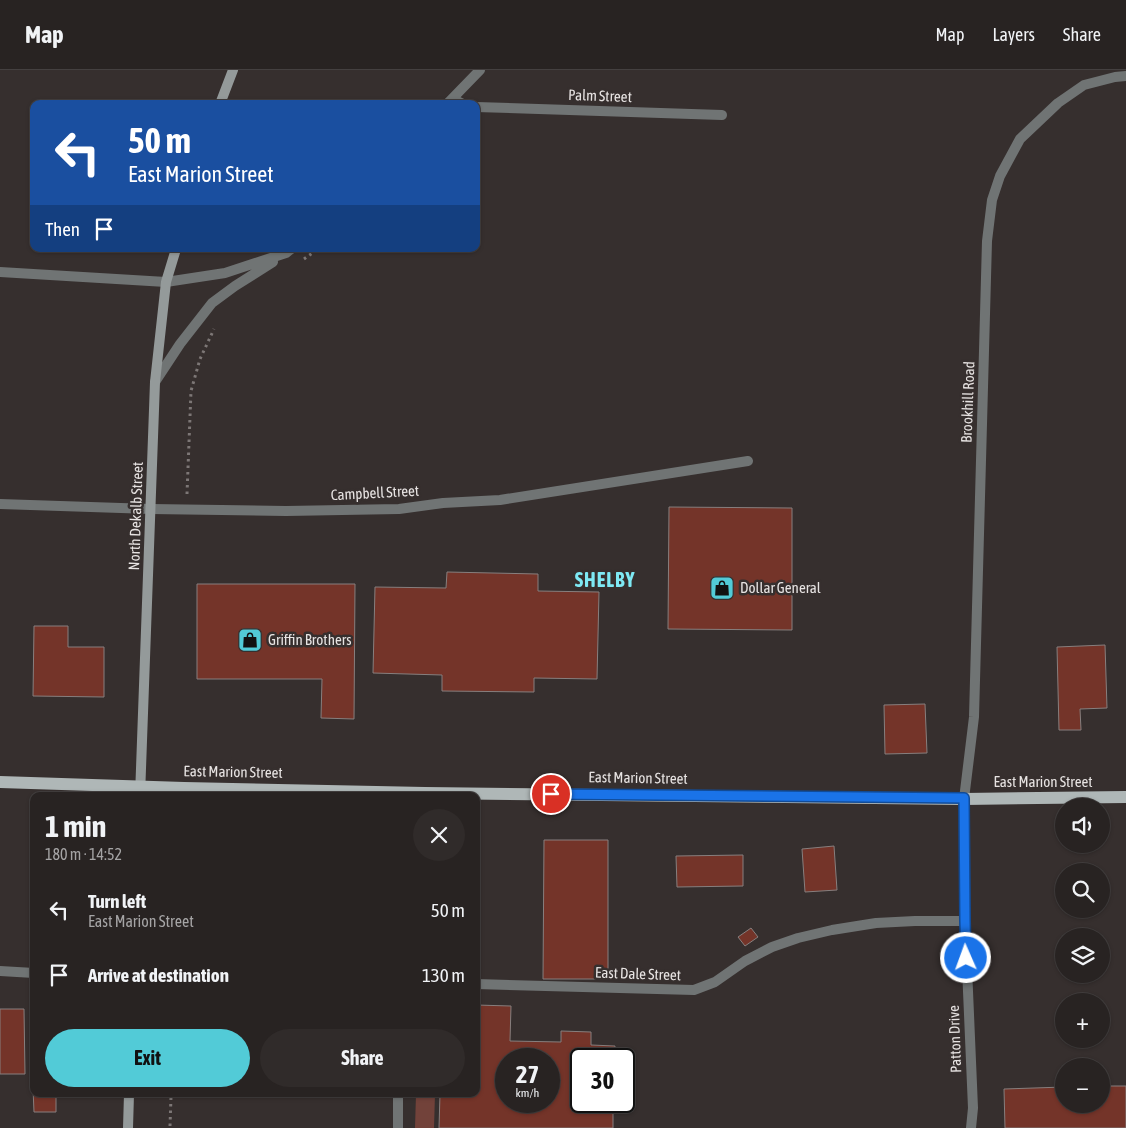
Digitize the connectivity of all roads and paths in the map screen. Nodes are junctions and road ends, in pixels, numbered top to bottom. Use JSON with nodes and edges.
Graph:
{"nodes":[{"id":1,"x":232,"y":70,"type":"edge"},
{"id":2,"x":480,"y":70,"type":"edge"},
{"id":3,"x":1126,"y":76,"type":"edge"},
{"id":4,"x":221,"y":100,"type":"edge"},
{"id":5,"x":451,"y":100,"type":"edge"},
{"id":6,"x":480,"y":107,"type":"edge"},
{"id":7,"x":722,"y":115,"type":"dead end"},
{"id":8,"x":175,"y":252,"type":"edge"},
{"id":9,"x":285,"y":252,"type":"edge"},
{"id":10,"x":286,"y":252,"type":"edge"},
{"id":11,"x":314,"y":252,"type":"edge"},
{"id":12,"x":301,"y":262,"type":"dead end"},
{"id":13,"x":0,"y":272,"type":"edge"},
{"id":14,"x":166,"y":282,"type":"junction"},
{"id":15,"x":217,"y":324,"type":"dead end"},
{"id":16,"x":155,"y":382,"type":"junction"},
{"id":17,"x":748,"y":461,"type":"dead end"},
{"id":18,"x":0,"y":504,"type":"edge"},
{"id":19,"x":151,"y":509,"type":"junction"},
{"id":20,"x":187,"y":510,"type":"junction"},
{"id":21,"x":0,"y":782,"type":"edge"},
{"id":22,"x":140,"y":791,"type":"edge"},
{"id":23,"x":227,"y":792,"type":"edge"},
{"id":24,"x":480,"y":795,"type":"edge"},
{"id":25,"x":964,"y":798,"type":"junction"},
{"id":26,"x":1126,"y":798,"type":"edge"},
{"id":27,"x":965,"y":921,"type":"junction"},
{"id":28,"x":0,"y":971,"type":"edge"},
{"id":29,"x":30,"y":972,"type":"edge"},
{"id":30,"x":480,"y":984,"type":"edge"},
{"id":31,"x":129,"y":1097,"type":"edge"},
{"id":32,"x":171,"y":1097,"type":"dead end"},
{"id":33,"x":398,"y":1097,"type":"edge"},
{"id":34,"x":170,"y":1126,"type":"dead end"},
{"id":35,"x":128,"y":1128,"type":"edge"},
{"id":36,"x":398,"y":1128,"type":"edge"},
{"id":37,"x":971,"y":1128,"type":"edge"}],
"edges":[{"from":1,"to":4,"type":"main road"},
{"from":2,"to":5,"type":"street"},
{"from":3,"to":25,"type":"street","name":"Brookhill Road"},
{"from":6,"to":7,"type":"street","name":"Palm Street"},
{"from":8,"to":14,"type":"main road","name":"North Dekalb Street"},
{"from":9,"to":14,"type":"street"},
{"from":10,"to":16,"type":"street"},
{"from":11,"to":12,"type":"path"},
{"from":13,"to":14,"type":"street"},
{"from":14,"to":16,"type":"main road","name":"North Dekalb Street"},
{"from":15,"to":20,"type":"path"},
{"from":16,"to":19,"type":"main road","name":"North Dekalb Street"},
{"from":17,"to":20,"type":"street","name":"Campbell Street"},
{"from":18,"to":19,"type":"street","name":"Campbell Street"},
{"from":19,"to":20,"type":"street","name":"Campbell Street"},
{"from":19,"to":22,"type":"main road","name":"North Dekalb Street"},
{"from":21,"to":22,"type":"main road","name":"East Marion Street"},
{"from":22,"to":23,"type":"main road","name":"East Marion Street"},
{"from":24,"to":25,"type":"main road","name":"East Marion Street"},
{"from":25,"to":26,"type":"main road","name":"East Marion Street"},
{"from":25,"to":27,"type":"street","name":"Patton Drive"},
{"from":27,"to":30,"type":"street","name":"East Dale Street"},
{"from":27,"to":37,"type":"street","name":"Patton Drive"},
{"from":28,"to":29,"type":"street"},
{"from":31,"to":35,"type":"main road"},
{"from":32,"to":34,"type":"path"},
{"from":33,"to":36,"type":"street"}]}
